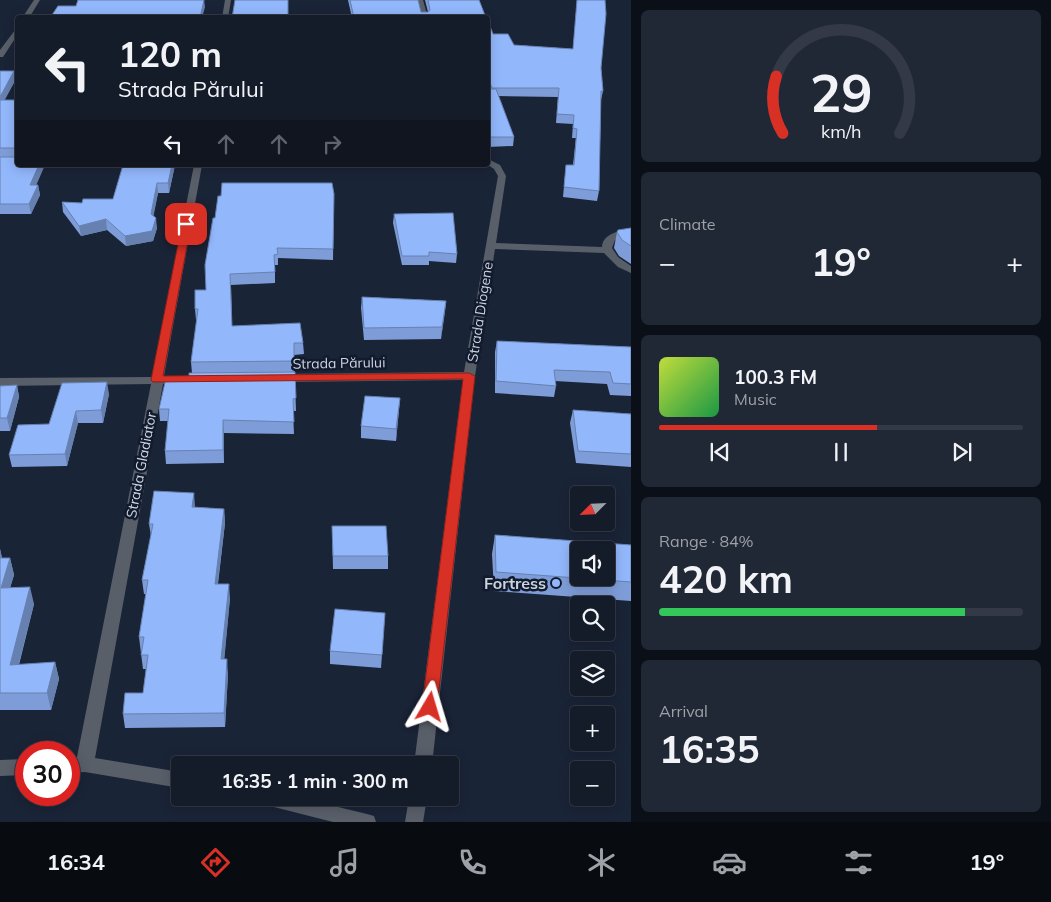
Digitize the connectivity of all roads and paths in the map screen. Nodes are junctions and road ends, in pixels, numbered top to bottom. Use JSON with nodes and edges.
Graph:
{"nodes":[{"id":1,"x":37,"y":0,"type":"edge"},
{"id":2,"x":228,"y":0,"type":"edge"},
{"id":3,"x":420,"y":0,"type":"edge"},
{"id":4,"x":27,"y":15,"type":"edge"},
{"id":5,"x":226,"y":15,"type":"edge"},
{"id":6,"x":424,"y":15,"type":"edge"},
{"id":7,"x":15,"y":32,"type":"edge"},
{"id":8,"x":0,"y":37,"type":"edge"},
{"id":9,"x":12,"y":37,"type":"junction"},
{"id":10,"x":0,"y":54,"type":"edge"},
{"id":11,"x":490,"y":162,"type":"edge"},
{"id":12,"x":198,"y":167,"type":"edge"},
{"id":13,"x":631,"y":231,"type":"edge"},
{"id":14,"x":491,"y":246,"type":"junction"},
{"id":15,"x":606,"y":250,"type":"junction"},
{"id":16,"x":631,"y":270,"type":"edge"},
{"id":17,"x":469,"y":376,"type":"junction"},
{"id":18,"x":264,"y":378,"type":"edge"},
{"id":19,"x":157,"y":380,"type":"junction"},
{"id":20,"x":176,"y":380,"type":"edge"},
{"id":21,"x":0,"y":382,"type":"edge"},
{"id":22,"x":80,"y":751,"type":"edge"},
{"id":23,"x":423,"y":756,"type":"edge"},
{"id":24,"x":80,"y":765,"type":"edge"},
{"id":25,"x":15,"y":767,"type":"edge"},
{"id":26,"x":0,"y":768,"type":"edge"},
{"id":27,"x":171,"y":779,"type":"edge"},
{"id":28,"x":302,"y":806,"type":"edge"},
{"id":29,"x":417,"y":806,"type":"edge"},
{"id":30,"x":367,"y":822,"type":"edge"},
{"id":31,"x":414,"y":822,"type":"edge"}],
"edges":[{"from":1,"to":4,"type":"street"},
{"from":2,"to":5,"type":"street"},
{"from":3,"to":6,"type":"street"},
{"from":7,"to":9,"type":"street"},
{"from":8,"to":9,"type":"street"},
{"from":9,"to":10,"type":"street"},
{"from":11,"to":14,"type":"street","name":"Strada Diogene"},
{"from":12,"to":19,"type":"street","name":"Strada Gladiator"},
{"from":13,"to":15,"type":"street"},
{"from":14,"to":15,"type":"street","name":"Strada Diogene"},
{"from":14,"to":17,"type":"street","name":"Strada Diogene"},
{"from":15,"to":16,"type":"street"},
{"from":17,"to":18,"type":"street","name":"Strada Părului"},
{"from":17,"to":23,"type":"street","name":"Strada Diogene"},
{"from":19,"to":20,"type":"street"},
{"from":19,"to":21,"type":"street"},
{"from":19,"to":22,"type":"street","name":"Strada Gladiator"},
{"from":24,"to":27,"type":"street"},
{"from":25,"to":26,"type":"street"},
{"from":28,"to":30,"type":"street"},
{"from":29,"to":31,"type":"street"}]}
